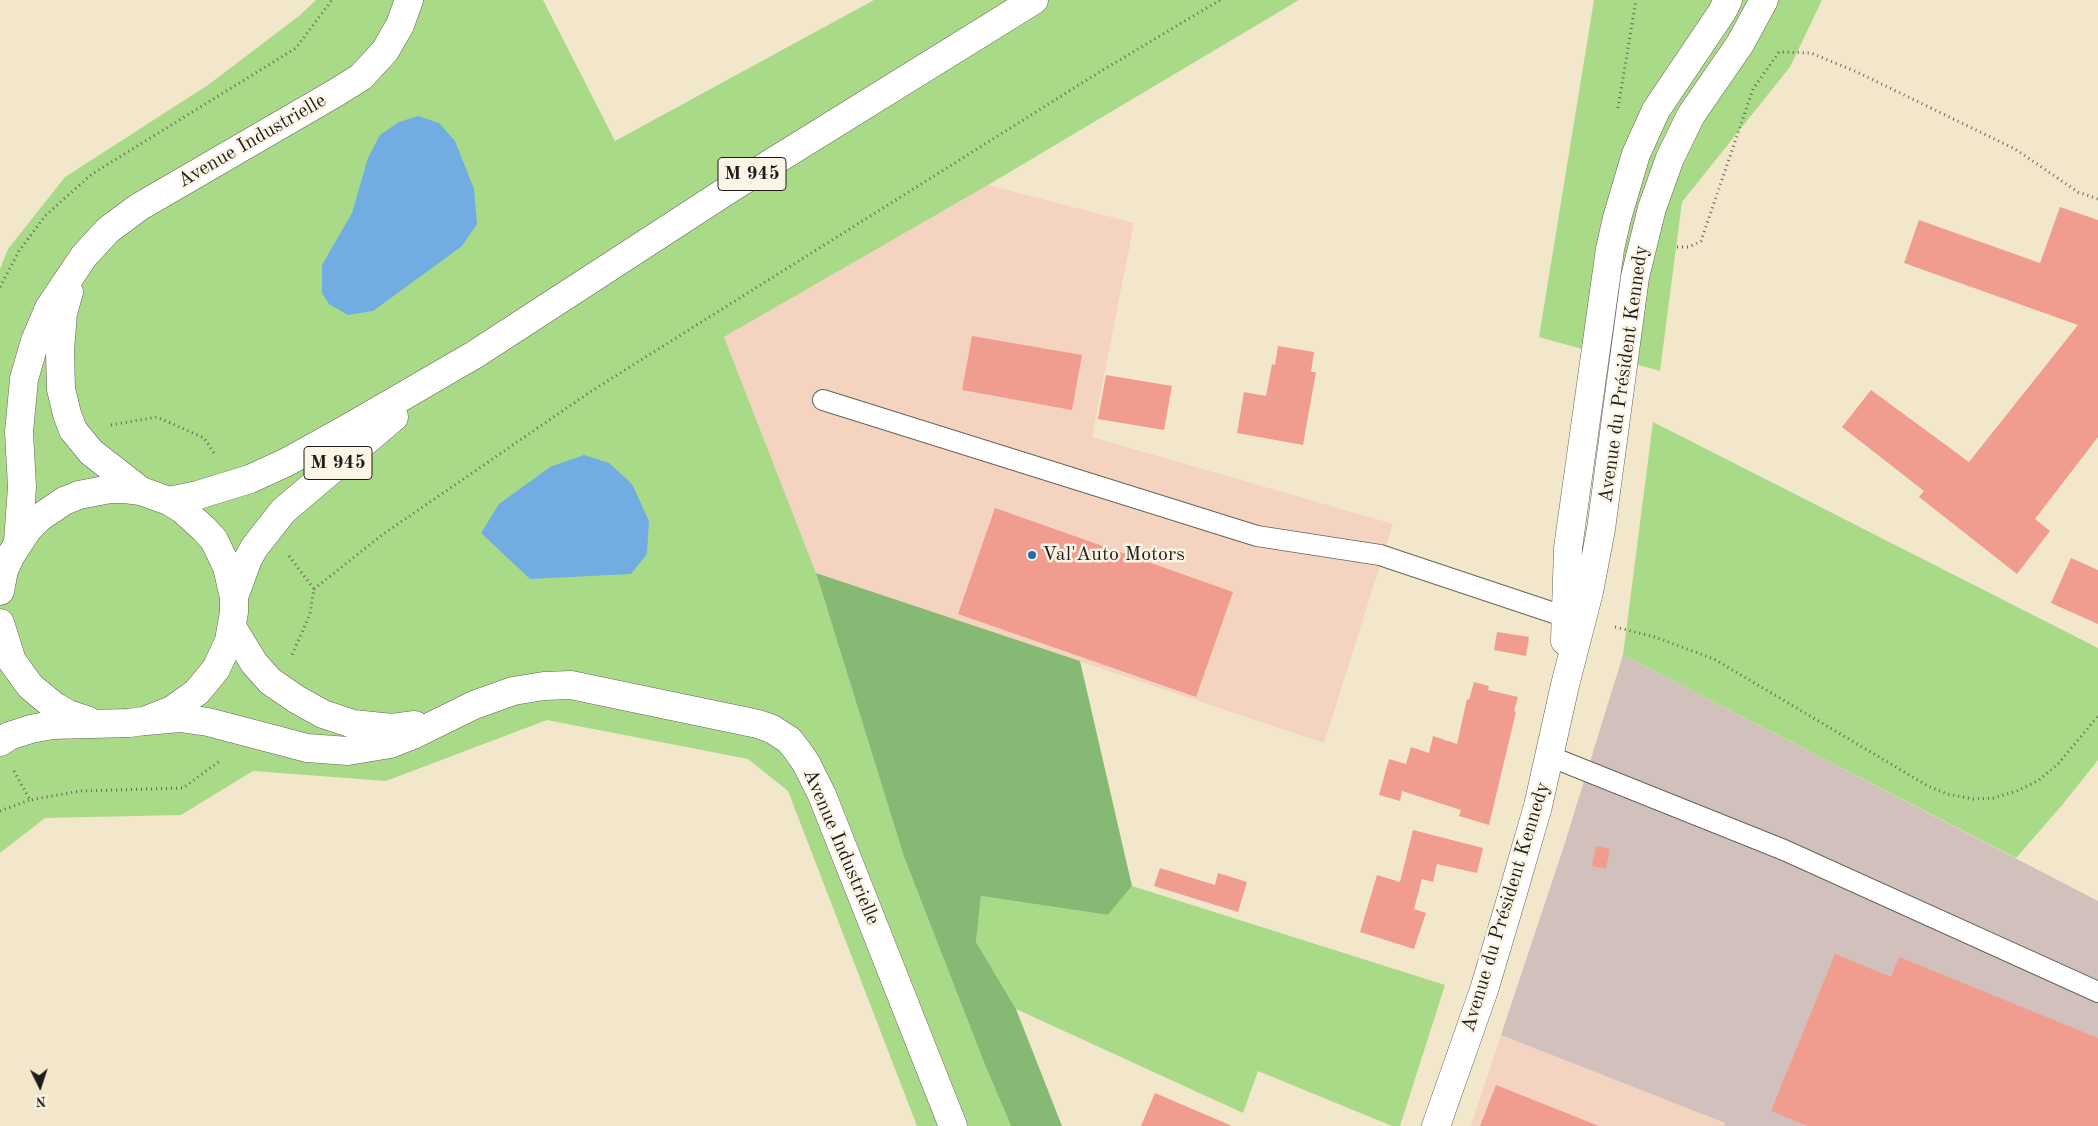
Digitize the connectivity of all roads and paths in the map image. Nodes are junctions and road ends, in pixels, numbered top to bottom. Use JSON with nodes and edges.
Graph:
{"nodes":[{"id":1,"x":332,"y":0,"type":"edge"},
{"id":2,"x":409,"y":0,"type":"edge"},
{"id":3,"x":1034,"y":0,"type":"edge"},
{"id":4,"x":1220,"y":0,"type":"edge"},
{"id":5,"x":1728,"y":0,"type":"edge"},
{"id":6,"x":1764,"y":0,"type":"edge"},
{"id":7,"x":2098,"y":199,"type":"edge"},
{"id":8,"x":1643,"y":245,"type":"junction"},
{"id":9,"x":76,"y":267,"type":"junction"},
{"id":10,"x":0,"y":287,"type":"edge"},
{"id":11,"x":474,"y":355,"type":"junction"},
{"id":12,"x":823,"y":400,"type":"dead end"},
{"id":13,"x":140,"y":491,"type":"junction"},
{"id":14,"x":169,"y":501,"type":"junction"},
{"id":15,"x":18,"y":542,"type":"junction"},
{"id":16,"x":314,"y":589,"type":"dead end"},
{"id":17,"x":0,"y":591,"type":"edge"},
{"id":18,"x":234,"y":597,"type":"junction"},
{"id":19,"x":1574,"y":618,"type":"junction"},
{"id":20,"x":0,"y":623,"type":"edge"},
{"id":21,"x":232,"y":627,"type":"junction"},
{"id":22,"x":2098,"y":716,"type":"edge"},
{"id":23,"x":443,"y":720,"type":"junction"},
{"id":24,"x":144,"y":721,"type":"junction"},
{"id":25,"x":98,"y":723,"type":"junction"},
{"id":26,"x":5,"y":754,"type":"edge"},
{"id":27,"x":1549,"y":756,"type":"junction"},
{"id":28,"x":183,"y":788,"type":"dead end"},
{"id":29,"x":30,"y":800,"type":"junction"},
{"id":30,"x":0,"y":811,"type":"edge"},
{"id":31,"x":2098,"y":992,"type":"edge"},
{"id":32,"x":953,"y":1126,"type":"edge"},
{"id":33,"x":1436,"y":1126,"type":"edge"}],
"edges":[{"from":1,"to":10,"type":"path"},
{"from":2,"to":9,"type":"street","name":"Avenue Industrielle"},
{"from":3,"to":11,"type":"street","number":"M 945"},
{"from":4,"to":16,"type":"path"},
{"from":5,"to":19,"type":"street","name":"Avenue du Président Kennedy"},
{"from":6,"to":8,"type":"street","name":"Avenue du Président Kennedy"},
{"from":7,"to":8,"type":"path"},
{"from":8,"to":19,"type":"street","name":"Avenue du Président Kennedy"},
{"from":9,"to":13,"type":"street","name":"Avenue Industrielle"},
{"from":9,"to":15,"type":"street","name":"Avenue Industrielle"},
{"from":11,"to":14,"type":"street","number":"M 945"},
{"from":11,"to":18,"type":"street","number":"M 945"},
{"from":12,"to":19,"type":"lane"},
{"from":13,"to":14,"type":"street"},
{"from":13,"to":15,"type":"street"},
{"from":14,"to":18,"type":"street"},
{"from":15,"to":17,"type":"street"},
{"from":18,"to":21,"type":"street"},
{"from":19,"to":22,"type":"path"},
{"from":19,"to":27,"type":"street","name":"Avenue du Président Kennedy"},
{"from":20,"to":25,"type":"street"},
{"from":21,"to":23,"type":"street","name":"Avenue Industrielle"},
{"from":21,"to":24,"type":"street"},
{"from":23,"to":24,"type":"street","name":"Avenue Industrielle"},
{"from":23,"to":32,"type":"street","name":"Avenue Industrielle"},
{"from":24,"to":25,"type":"street"},
{"from":25,"to":26,"type":"street"},
{"from":26,"to":29,"type":"path"},
{"from":27,"to":31,"type":"lane"},
{"from":27,"to":33,"type":"street","name":"Avenue du Président Kennedy"},
{"from":28,"to":29,"type":"path"},
{"from":29,"to":30,"type":"path"}]}
